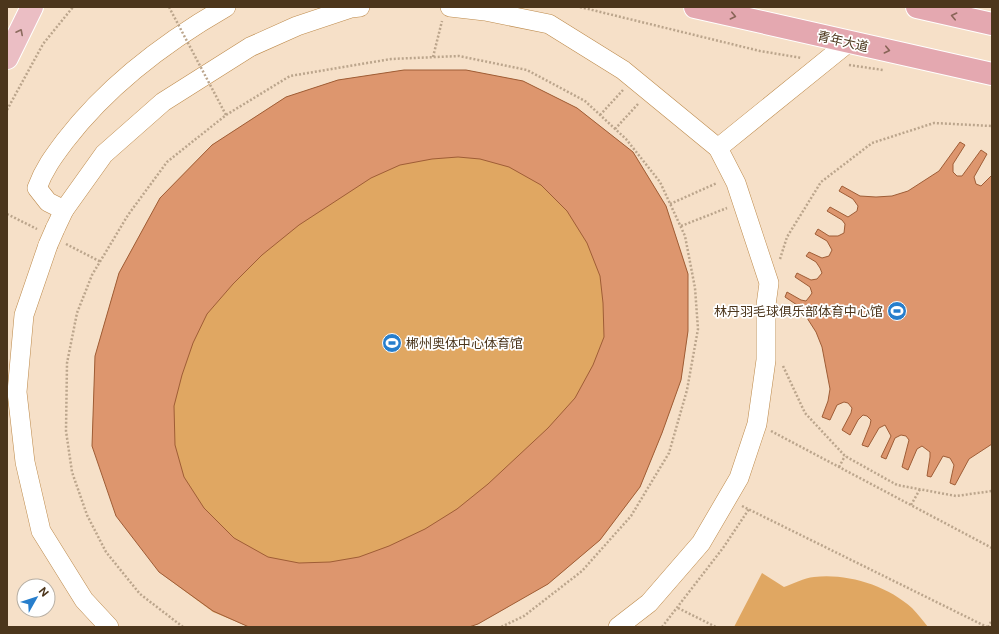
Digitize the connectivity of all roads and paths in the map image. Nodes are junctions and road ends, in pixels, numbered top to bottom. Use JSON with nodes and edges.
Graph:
{"nodes":[{"id":1,"x":32,"y":7,"type":"edge"},
{"id":2,"x":73,"y":7,"type":"edge"},
{"id":3,"x":169,"y":7,"type":"edge"},
{"id":4,"x":226,"y":7,"type":"edge"},
{"id":5,"x":360,"y":7,"type":"edge"},
{"id":6,"x":580,"y":7,"type":"edge"},
{"id":7,"x":695,"y":7,"type":"edge"},
{"id":8,"x":917,"y":7,"type":"edge"},
{"id":9,"x":446,"y":14,"type":"edge"},
{"id":10,"x":992,"y":24,"type":"edge"},
{"id":11,"x":849,"y":42,"type":"junction"},
{"id":12,"x":433,"y":57,"type":"junction"},
{"id":13,"x":7,"y":58,"type":"edge"},
{"id":14,"x":825,"y":61,"type":"junction"},
{"id":15,"x":884,"y":71,"type":"dead end"},
{"id":16,"x":992,"y":74,"type":"edge"},
{"id":17,"x":633,"y":78,"type":"junction"},
{"id":18,"x":649,"y":92,"type":"junction"},
{"id":19,"x":7,"y":110,"type":"edge"},
{"id":20,"x":226,"y":114,"type":"junction"},
{"id":21,"x":600,"y":115,"type":"junction"},
{"id":22,"x":992,"y":126,"type":"edge"},
{"id":23,"x":615,"y":129,"type":"junction"},
{"id":24,"x":718,"y":148,"type":"junction"},
{"id":25,"x":733,"y":176,"type":"junction"},
{"id":26,"x":742,"y":201,"type":"junction"},
{"id":27,"x":670,"y":204,"type":"junction"},
{"id":28,"x":64,"y":210,"type":"junction"},
{"id":29,"x":681,"y":226,"type":"junction"},
{"id":30,"x":780,"y":260,"type":"dead end"},
{"id":31,"x":780,"y":359,"type":"dead end"},
{"id":32,"x":757,"y":424,"type":"junction"},
{"id":33,"x":845,"y":456,"type":"junction"},
{"id":34,"x":839,"y":467,"type":"junction"},
{"id":35,"x":920,"y":489,"type":"junction"},
{"id":36,"x":992,"y":491,"type":"edge"},
{"id":37,"x":727,"y":498,"type":"junction"},
{"id":38,"x":911,"y":505,"type":"junction"},
{"id":39,"x":749,"y":509,"type":"junction"},
{"id":40,"x":992,"y":548,"type":"edge"},
{"id":41,"x":678,"y":608,"type":"junction"},
{"id":42,"x":992,"y":620,"type":"edge"},
{"id":43,"x":109,"y":627,"type":"edge"},
{"id":44,"x":184,"y":627,"type":"edge"},
{"id":45,"x":501,"y":627,"type":"edge"},
{"id":46,"x":618,"y":627,"type":"edge"},
{"id":47,"x":662,"y":627,"type":"edge"},
{"id":48,"x":716,"y":627,"type":"edge"},
{"id":49,"x":988,"y":627,"type":"edge"}],
"edges":[{"from":13,"to":1,"type":"main road","one_way":true},
{"from":2,"to":19,"type":"path"},
{"from":3,"to":20,"type":"path","bridge":true},
{"from":4,"to":28,"type":"street"},
{"from":5,"to":28,"type":"street"},
{"from":6,"to":14,"type":"path"},
{"from":7,"to":11,"type":"highway","name":"青年大道","one_way":true},
{"from":10,"to":8,"type":"highway","one_way":true},
{"from":9,"to":12,"type":"path"},
{"from":9,"to":17,"type":"street"},
{"from":11,"to":14,"type":"street"},
{"from":11,"to":16,"type":"highway","name":"青年大道","one_way":true},
{"from":12,"to":20,"type":"path"},
{"from":12,"to":21,"type":"path"},
{"from":14,"to":15,"type":"path"},
{"from":14,"to":24,"type":"street"},
{"from":17,"to":18,"type":"street"},
{"from":17,"to":21,"type":"path"},
{"from":18,"to":23,"type":"path"},
{"from":18,"to":24,"type":"street"},
{"from":20,"to":44,"type":"path"},
{"from":21,"to":23,"type":"path"},
{"from":22,"to":30,"type":"path"},
{"from":23,"to":27,"type":"path"},
{"from":24,"to":25,"type":"street"},
{"from":25,"to":26,"type":"street"},
{"from":25,"to":27,"type":"path"},
{"from":26,"to":29,"type":"path"},
{"from":26,"to":32,"type":"street"},
{"from":27,"to":29,"type":"path"},
{"from":28,"to":43,"type":"street"},
{"from":29,"to":45,"type":"path"},
{"from":31,"to":33,"type":"path"},
{"from":32,"to":34,"type":"path"},
{"from":32,"to":37,"type":"street"},
{"from":33,"to":34,"type":"path"},
{"from":33,"to":35,"type":"path"},
{"from":34,"to":38,"type":"path"},
{"from":35,"to":36,"type":"path"},
{"from":35,"to":38,"type":"path"},
{"from":37,"to":39,"type":"path"},
{"from":37,"to":46,"type":"street"},
{"from":38,"to":40,"type":"path"},
{"from":39,"to":41,"type":"path"},
{"from":39,"to":49,"type":"path"},
{"from":41,"to":47,"type":"path"},
{"from":41,"to":48,"type":"path"},
{"from":42,"to":49,"type":"path"}]}
